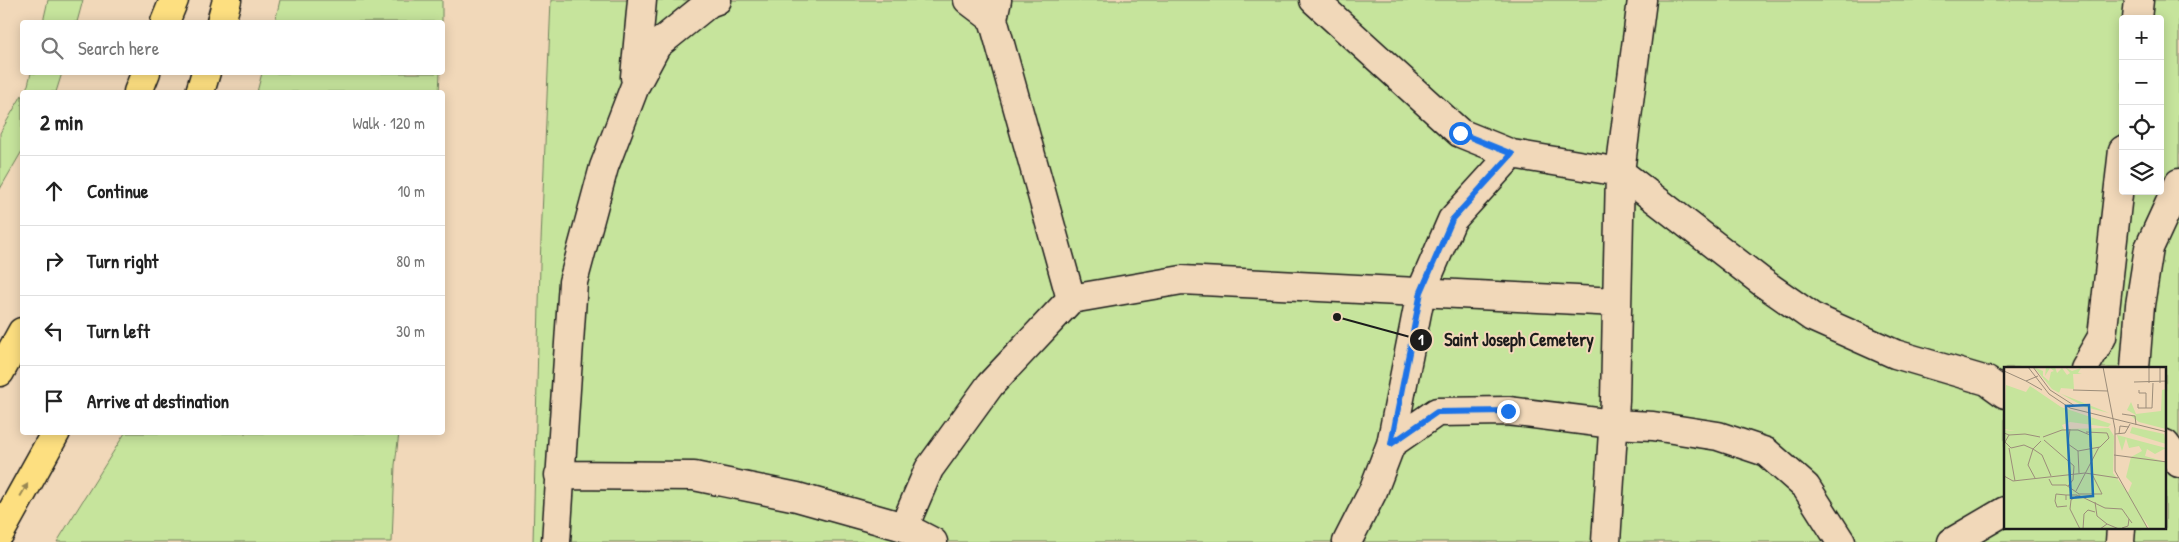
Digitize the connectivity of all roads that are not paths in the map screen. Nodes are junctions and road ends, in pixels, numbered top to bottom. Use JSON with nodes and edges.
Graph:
{"nodes":[{"id":1,"x":174,"y":0,"type":"edge"},
{"id":2,"x":227,"y":0,"type":"edge"},
{"id":3,"x":642,"y":0,"type":"edge"},
{"id":4,"x":717,"y":0,"type":"edge"},
{"id":5,"x":968,"y":0,"type":"edge"},
{"id":6,"x":1314,"y":0,"type":"edge"},
{"id":7,"x":2139,"y":0,"type":"edge"},
{"id":8,"x":1648,"y":2,"type":"edge"},
{"id":9,"x":995,"y":9,"type":"edge"},
{"id":10,"x":2137,"y":15,"type":"edge"},
{"id":11,"x":166,"y":20,"type":"edge"},
{"id":12,"x":222,"y":20,"type":"edge"},
{"id":13,"x":145,"y":75,"type":"edge"},
{"id":14,"x":205,"y":75,"type":"edge"},
{"id":15,"x":635,"y":86,"type":"junction"},
{"id":16,"x":139,"y":90,"type":"edge"},
{"id":17,"x":201,"y":90,"type":"edge"},
{"id":18,"x":1512,"y":154,"type":"junction"},
{"id":19,"x":1620,"y":172,"type":"junction"},
{"id":20,"x":2179,"y":183,"type":"edge"},
{"id":21,"x":2119,"y":186,"type":"edge"},
{"id":22,"x":1421,"y":292,"type":"junction"},
{"id":23,"x":1071,"y":299,"type":"junction"},
{"id":24,"x":1616,"y":302,"type":"junction"},
{"id":25,"x":20,"y":336,"type":"edge"},
{"id":26,"x":2085,"y":367,"type":"edge"},
{"id":27,"x":2136,"y":367,"type":"edge"},
{"id":28,"x":0,"y":372,"type":"edge"},
{"id":29,"x":2004,"y":393,"type":"edge"},
{"id":30,"x":1613,"y":424,"type":"junction"},
{"id":31,"x":54,"y":435,"type":"edge"},
{"id":32,"x":1391,"y":444,"type":"junction"},
{"id":33,"x":559,"y":475,"type":"junction"},
{"id":34,"x":2004,"y":512,"type":"edge"},
{"id":35,"x":904,"y":527,"type":"junction"},
{"id":36,"x":0,"y":533,"type":"edge"},
{"id":37,"x":556,"y":542,"type":"edge"},
{"id":38,"x":933,"y":542,"type":"edge"},
{"id":39,"x":1347,"y":542,"type":"edge"},
{"id":40,"x":1606,"y":542,"type":"edge"},
{"id":41,"x":1842,"y":542,"type":"edge"},
{"id":42,"x":1952,"y":542,"type":"edge"}],
"edges":[{"from":1,"to":11,"type":"main road"},
{"from":2,"to":12,"type":"main road"},
{"from":3,"to":15,"type":"lane"},
{"from":4,"to":15,"type":"lane"},
{"from":5,"to":9,"type":"lane"},
{"from":6,"to":18,"type":"lane"},
{"from":7,"to":10,"type":"lane"},
{"from":8,"to":19,"type":"lane"},
{"from":9,"to":23,"type":"lane"},
{"from":13,"to":16,"type":"main road"},
{"from":14,"to":17,"type":"main road"},
{"from":15,"to":33,"type":"lane"},
{"from":18,"to":19,"type":"lane"},
{"from":18,"to":22,"type":"lane"},
{"from":19,"to":24,"type":"lane"},
{"from":19,"to":29,"type":"lane"},
{"from":20,"to":27,"type":"lane"},
{"from":21,"to":26,"type":"lane"},
{"from":22,"to":23,"type":"lane"},
{"from":22,"to":24,"type":"lane"},
{"from":22,"to":32,"type":"lane"},
{"from":23,"to":35,"type":"lane"},
{"from":24,"to":30,"type":"lane"},
{"from":25,"to":28,"type":"main road"},
{"from":30,"to":32,"type":"lane"},
{"from":30,"to":40,"type":"lane"},
{"from":30,"to":41,"type":"lane"},
{"from":36,"to":31,"type":"main road","one_way":true},
{"from":32,"to":39,"type":"lane"},
{"from":33,"to":35,"type":"lane"},
{"from":33,"to":37,"type":"lane"},
{"from":34,"to":42,"type":"lane"},
{"from":35,"to":38,"type":"lane"}]}
